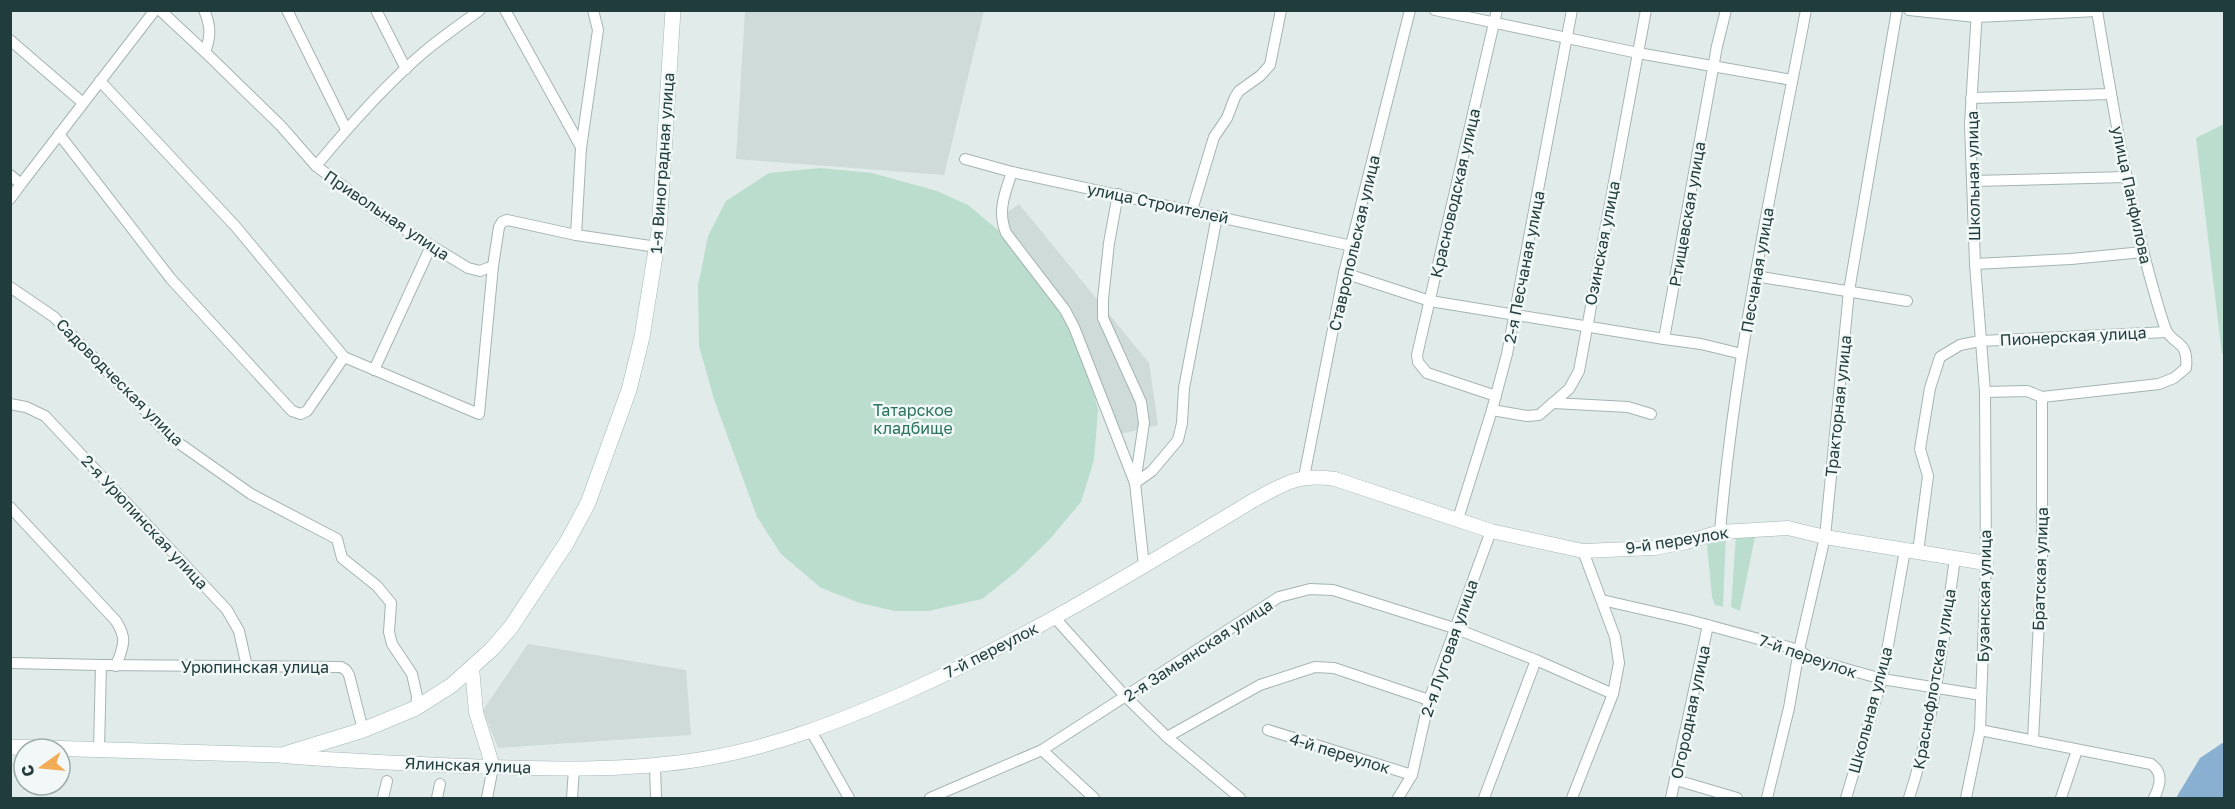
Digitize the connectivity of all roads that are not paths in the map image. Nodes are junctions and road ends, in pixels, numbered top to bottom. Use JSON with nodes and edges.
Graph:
{"nodes":[{"id":1,"x":155,"y":10,"type":"edge"},
{"id":2,"x":160,"y":10,"type":"edge"},
{"id":3,"x":204,"y":10,"type":"edge"},
{"id":4,"x":287,"y":10,"type":"edge"},
{"id":5,"x":376,"y":10,"type":"edge"},
{"id":6,"x":480,"y":10,"type":"edge"},
{"id":7,"x":505,"y":10,"type":"edge"},
{"id":8,"x":673,"y":10,"type":"edge"},
{"id":9,"x":1281,"y":10,"type":"edge"},
{"id":10,"x":1410,"y":10,"type":"edge"},
{"id":11,"x":1435,"y":10,"type":"edge"},
{"id":12,"x":1497,"y":10,"type":"edge"},
{"id":13,"x":1572,"y":10,"type":"edge"},
{"id":14,"x":1646,"y":10,"type":"edge"},
{"id":15,"x":1726,"y":10,"type":"edge"},
{"id":16,"x":1806,"y":10,"type":"edge"},
{"id":17,"x":1897,"y":10,"type":"edge"},
{"id":18,"x":1909,"y":10,"type":"edge"},
{"id":19,"x":2097,"y":11,"type":"edge"},
{"id":20,"x":594,"y":14,"type":"edge"},
{"id":21,"x":1976,"y":14,"type":"edge"},
{"id":22,"x":1494,"y":24,"type":"junction"},
{"id":23,"x":1568,"y":38,"type":"junction"},
{"id":24,"x":10,"y":40,"type":"edge"},
{"id":25,"x":205,"y":52,"type":"junction"},
{"id":26,"x":1638,"y":53,"type":"junction"},
{"id":27,"x":1714,"y":66,"type":"junction"},
{"id":28,"x":406,"y":69,"type":"junction"},
{"id":29,"x":1792,"y":80,"type":"junction"},
{"id":30,"x":100,"y":81,"type":"junction"},
{"id":31,"x":2111,"y":94,"type":"junction"},
{"id":32,"x":1971,"y":98,"type":"junction"},
{"id":33,"x":83,"y":103,"type":"junction"},
{"id":34,"x":346,"y":129,"type":"junction"},
{"id":35,"x":59,"y":134,"type":"junction"},
{"id":36,"x":581,"y":148,"type":"junction"},
{"id":37,"x":964,"y":159,"type":"dead end"},
{"id":38,"x":316,"y":166,"type":"junction"},
{"id":39,"x":1012,"y":171,"type":"junction"},
{"id":40,"x":10,"y":175,"type":"edge"},
{"id":41,"x":2126,"y":177,"type":"junction"},
{"id":42,"x":1973,"y":181,"type":"junction"},
{"id":43,"x":21,"y":184,"type":"junction"},
{"id":44,"x":1118,"y":194,"type":"junction"},
{"id":45,"x":10,"y":199,"type":"edge"},
{"id":46,"x":1192,"y":210,"type":"junction"},
{"id":47,"x":1217,"y":216,"type":"junction"},
{"id":48,"x":576,"y":235,"type":"junction"},
{"id":49,"x":431,"y":246,"type":"junction"},
{"id":50,"x":1352,"y":246,"type":"junction"},
{"id":51,"x":657,"y":247,"type":"junction"},
{"id":52,"x":2143,"y":252,"type":"junction"},
{"id":53,"x":1975,"y":264,"type":"junction"},
{"id":54,"x":493,"y":266,"type":"junction"},
{"id":55,"x":1344,"y":273,"type":"junction"},
{"id":56,"x":1755,"y":276,"type":"junction"},
{"id":57,"x":10,"y":287,"type":"edge"},
{"id":58,"x":1849,"y":291,"type":"junction"},
{"id":59,"x":1430,"y":301,"type":"junction"},
{"id":60,"x":1907,"y":301,"type":"dead end"},
{"id":61,"x":1516,"y":315,"type":"junction"},
{"id":62,"x":1586,"y":327,"type":"junction"},
{"id":63,"x":2167,"y":332,"type":"junction"},
{"id":64,"x":1664,"y":339,"type":"junction"},
{"id":65,"x":1980,"y":341,"type":"junction"},
{"id":66,"x":1742,"y":354,"type":"junction"},
{"id":67,"x":344,"y":357,"type":"junction"},
{"id":68,"x":374,"y":370,"type":"junction"},
{"id":69,"x":1985,"y":392,"type":"junction"},
{"id":70,"x":1496,"y":396,"type":"junction"},
{"id":71,"x":2042,"y":397,"type":"junction"},
{"id":72,"x":1553,"y":403,"type":"junction"},
{"id":73,"x":10,"y":404,"type":"edge"},
{"id":74,"x":1492,"y":410,"type":"junction"},
{"id":75,"x":1651,"y":414,"type":"dead end"},
{"id":76,"x":1304,"y":477,"type":"junction"},
{"id":77,"x":1135,"y":483,"type":"junction"},
{"id":78,"x":10,"y":507,"type":"edge"},
{"id":79,"x":1458,"y":519,"type":"junction"},
{"id":80,"x":1491,"y":531,"type":"junction"},
{"id":81,"x":1720,"y":532,"type":"junction"},
{"id":82,"x":1825,"y":537,"type":"junction"},
{"id":83,"x":1583,"y":551,"type":"junction"},
{"id":84,"x":1911,"y":551,"type":"junction"},
{"id":85,"x":1955,"y":558,"type":"junction"},
{"id":86,"x":1986,"y":563,"type":"junction"},
{"id":87,"x":1144,"y":566,"type":"junction"},
{"id":88,"x":1602,"y":600,"type":"junction"},
{"id":89,"x":1054,"y":618,"type":"junction"},
{"id":90,"x":1708,"y":625,"type":"junction"},
{"id":91,"x":1455,"y":628,"type":"junction"},
{"id":92,"x":1799,"y":650,"type":"junction"},
{"id":93,"x":1536,"y":660,"type":"junction"},
{"id":94,"x":10,"y":663,"type":"edge"},
{"id":95,"x":101,"y":665,"type":"junction"},
{"id":96,"x":116,"y":666,"type":"junction"},
{"id":97,"x":247,"y":667,"type":"junction"},
{"id":98,"x":472,"y":669,"type":"junction"},
{"id":99,"x":1882,"y":680,"type":"junction"},
{"id":100,"x":1935,"y":688,"type":"junction"},
{"id":101,"x":1613,"y":694,"type":"junction"},
{"id":102,"x":1981,"y":695,"type":"junction"},
{"id":103,"x":1125,"y":696,"type":"junction"},
{"id":104,"x":1429,"y":700,"type":"junction"},
{"id":105,"x":416,"y":708,"type":"junction"},
{"id":106,"x":363,"y":730,"type":"junction"},
{"id":107,"x":1268,"y":730,"type":"dead end"},
{"id":108,"x":1980,"y":730,"type":"junction"},
{"id":109,"x":811,"y":731,"type":"junction"},
{"id":110,"x":1167,"y":737,"type":"junction"},
{"id":111,"x":2033,"y":740,"type":"junction"},
{"id":112,"x":10,"y":747,"type":"edge"},
{"id":113,"x":99,"y":749,"type":"junction"},
{"id":114,"x":1042,"y":750,"type":"junction"},
{"id":115,"x":2077,"y":750,"type":"junction"},
{"id":116,"x":282,"y":755,"type":"junction"},
{"id":117,"x":655,"y":766,"type":"junction"},
{"id":118,"x":494,"y":767,"type":"junction"},
{"id":119,"x":574,"y":769,"type":"junction"},
{"id":120,"x":1412,"y":775,"type":"junction"},
{"id":121,"x":1676,"y":780,"type":"junction"},
{"id":122,"x":387,"y":781,"type":"dead end"},
{"id":123,"x":440,"y":784,"type":"dead end"},
{"id":124,"x":946,"y":796,"type":"edge"},
{"id":125,"x":383,"y":798,"type":"edge"},
{"id":126,"x":436,"y":798,"type":"edge"},
{"id":127,"x":488,"y":798,"type":"edge"},
{"id":128,"x":572,"y":798,"type":"edge"},
{"id":129,"x":656,"y":798,"type":"edge"},
{"id":130,"x":849,"y":798,"type":"edge"},
{"id":131,"x":930,"y":798,"type":"edge"},
{"id":132,"x":1094,"y":798,"type":"edge"},
{"id":133,"x":1240,"y":798,"type":"edge"},
{"id":134,"x":1398,"y":798,"type":"edge"},
{"id":135,"x":1484,"y":798,"type":"edge"},
{"id":136,"x":1572,"y":798,"type":"edge"},
{"id":137,"x":1671,"y":798,"type":"edge"},
{"id":138,"x":1737,"y":798,"type":"edge"},
{"id":139,"x":1767,"y":798,"type":"edge"},
{"id":140,"x":1846,"y":798,"type":"edge"},
{"id":141,"x":1909,"y":798,"type":"edge"},
{"id":142,"x":1966,"y":798,"type":"edge"},
{"id":143,"x":2061,"y":798,"type":"edge"},
{"id":144,"x":2154,"y":798,"type":"edge"}],
"edges":[{"from":1,"to":30,"type":"street"},
{"from":2,"to":25,"type":"street","name":"Привольная улица"},
{"from":3,"to":25,"type":"street"},
{"from":4,"to":34,"type":"street"},
{"from":5,"to":28,"type":"street"},
{"from":6,"to":28,"type":"street"},
{"from":7,"to":36,"type":"street"},
{"from":8,"to":51,"type":"main road","name":"1-я Виноградная улица"},
{"from":9,"to":46,"type":"street"},
{"from":10,"to":50,"type":"street","name":"Ставропольская улица"},
{"from":11,"to":22,"type":"street"},
{"from":12,"to":22,"type":"street","name":"Красноводская улица"},
{"from":13,"to":23,"type":"street","name":"2-я Песчаная улица"},
{"from":14,"to":26,"type":"street","name":"Озинская улица"},
{"from":15,"to":27,"type":"street","name":"Ртищевская улица"},
{"from":16,"to":29,"type":"street","name":"Песчаная улица"},
{"from":17,"to":58,"type":"street","name":"Тракторная улица"},
{"from":18,"to":21,"type":"street"},
{"from":19,"to":21,"type":"street"},
{"from":19,"to":31,"type":"street","name":"улица Панфилова"},
{"from":20,"to":36,"type":"street"},
{"from":21,"to":32,"type":"street","name":"Школьная улица"},
{"from":22,"to":23,"type":"street"},
{"from":22,"to":59,"type":"street","name":"Красноводская улица"},
{"from":23,"to":26,"type":"street"},
{"from":23,"to":61,"type":"street","name":"2-я Песчаная улица"},
{"from":24,"to":33,"type":"street"},
{"from":25,"to":38,"type":"street","name":"Привольная улица"},
{"from":26,"to":27,"type":"street"},
{"from":26,"to":62,"type":"street","name":"Озинская улица"},
{"from":27,"to":29,"type":"street"},
{"from":27,"to":64,"type":"street","name":"Ртищевская улица"},
{"from":28,"to":34,"type":"street"},
{"from":29,"to":56,"type":"street","name":"Песчаная улица"},
{"from":30,"to":33,"type":"street"},
{"from":30,"to":67,"type":"street"},
{"from":31,"to":32,"type":"street"},
{"from":31,"to":41,"type":"street","name":"улица Панфилова"},
{"from":32,"to":42,"type":"street","name":"Школьная улица"},
{"from":33,"to":35,"type":"street"},
{"from":34,"to":38,"type":"street"},
{"from":35,"to":43,"type":"street"},
{"from":35,"to":67,"type":"street"},
{"from":36,"to":48,"type":"street"},
{"from":37,"to":39,"type":"street","name":"улица Строителей"},
{"from":38,"to":49,"type":"street","name":"Привольная улица"},
{"from":39,"to":44,"type":"street","name":"улица Строителей"},
{"from":39,"to":77,"type":"street"},
{"from":40,"to":43,"type":"street"},
{"from":41,"to":42,"type":"street"},
{"from":41,"to":52,"type":"street","name":"улица Панфилова"},
{"from":42,"to":53,"type":"street","name":"Школьная улица"},
{"from":43,"to":45,"type":"street"},
{"from":44,"to":46,"type":"street","name":"улица Строителей"},
{"from":44,"to":77,"type":"street"},
{"from":46,"to":47,"type":"street","name":"улица Строителей"},
{"from":47,"to":50,"type":"street","name":"улица Строителей"},
{"from":47,"to":77,"type":"street"},
{"from":48,"to":51,"type":"street"},
{"from":48,"to":54,"type":"street"},
{"from":49,"to":54,"type":"street","name":"Привольная улица"},
{"from":49,"to":68,"type":"street"},
{"from":50,"to":55,"type":"street","name":"Ставропольская улица"},
{"from":51,"to":98,"type":"main road","name":"1-я Виноградная улица"},
{"from":52,"to":53,"type":"street"},
{"from":52,"to":63,"type":"street","name":"улица Панфилова"},
{"from":53,"to":65,"type":"street","name":"Школьная улица"},
{"from":54,"to":68,"type":"street"},
{"from":55,"to":59,"type":"street"},
{"from":55,"to":76,"type":"street","name":"Ставропольская улица"},
{"from":56,"to":58,"type":"street"},
{"from":56,"to":66,"type":"street","name":"Песчаная улица"},
{"from":57,"to":105,"type":"street","name":"Садоводческая улица"},
{"from":58,"to":60,"type":"street"},
{"from":58,"to":82,"type":"street","name":"Тракторная улица"},
{"from":59,"to":61,"type":"street"},
{"from":59,"to":70,"type":"street","name":"Красноводская улица"},
{"from":61,"to":62,"type":"street"},
{"from":61,"to":70,"type":"street","name":"2-я Песчаная улица"},
{"from":62,"to":64,"type":"street"},
{"from":62,"to":72,"type":"street","name":"Озинская улица"},
{"from":63,"to":65,"type":"street","name":"Пионерская улица"},
{"from":63,"to":71,"type":"street","name":"улица Панфилова"},
{"from":64,"to":66,"type":"street"},
{"from":65,"to":69,"type":"street","name":"Школьная улица"},
{"from":65,"to":84,"type":"street","name":"Школьная улица"},
{"from":66,"to":81,"type":"street","name":"Песчаная улица"},
{"from":67,"to":68,"type":"street"},
{"from":69,"to":71,"type":"street"},
{"from":69,"to":86,"type":"street","name":"Бузанская улица"},
{"from":70,"to":74,"type":"street","name":"2-я Песчаная улица"},
{"from":71,"to":111,"type":"street","name":"Братская улица"},
{"from":72,"to":74,"type":"street","name":"Озинская улица"},
{"from":72,"to":75,"type":"street"},
{"from":73,"to":97,"type":"street","name":"2-я Урюпинская улица"},
{"from":74,"to":79,"type":"street","name":"2-я Песчаная улица"},
{"from":76,"to":79,"type":"street","name":"9-й переулок"},
{"from":76,"to":87,"type":"street","name":"7-й переулок"},
{"from":77,"to":87,"type":"street"},
{"from":78,"to":96,"type":"street"},
{"from":79,"to":80,"type":"street","name":"9-й переулок"},
{"from":80,"to":83,"type":"street","name":"9-й переулок"},
{"from":80,"to":91,"type":"street","name":"2-я Луговая улица"},
{"from":81,"to":82,"type":"street","name":"9-й переулок"},
{"from":81,"to":83,"type":"street","name":"9-й переулок"},
{"from":82,"to":84,"type":"street","name":"9-й переулок"},
{"from":82,"to":92,"type":"street","name":"Тракторная улица"},
{"from":83,"to":88,"type":"street"},
{"from":84,"to":85,"type":"street","name":"9-й переулок"},
{"from":84,"to":99,"type":"street","name":"Школьная улица"},
{"from":85,"to":86,"type":"street","name":"9-й переулок"},
{"from":85,"to":100,"type":"street","name":"Краснофлотская улица"},
{"from":86,"to":102,"type":"street","name":"Бузанская улица"},
{"from":87,"to":89,"type":"street","name":"7-й переулок"},
{"from":88,"to":90,"type":"street","name":"7-й переулок"},
{"from":88,"to":101,"type":"street"},
{"from":89,"to":103,"type":"street"},
{"from":89,"to":109,"type":"street","name":"7-й переулок"},
{"from":90,"to":92,"type":"street","name":"7-й переулок"},
{"from":90,"to":121,"type":"street","name":"Огородная улица"},
{"from":91,"to":93,"type":"street","name":"2-я Замьянская улица"},
{"from":91,"to":103,"type":"street","name":"2-я Замьянская улица"},
{"from":91,"to":104,"type":"street","name":"2-я Луговая улица"},
{"from":92,"to":99,"type":"street","name":"7-й переулок"},
{"from":92,"to":139,"type":"street","name":"Тракторная улица"},
{"from":93,"to":101,"type":"street","name":"2-я Замьянская улица"},
{"from":93,"to":135,"type":"street"},
{"from":94,"to":95,"type":"street","name":"Урюпинская улица"},
{"from":95,"to":96,"type":"street","name":"Урюпинская улица"},
{"from":95,"to":113,"type":"street"},
{"from":96,"to":97,"type":"street","name":"Урюпинская улица"},
{"from":97,"to":106,"type":"street","name":"Урюпинская улица"},
{"from":98,"to":105,"type":"main road","name":"1-я Виноградная улица"},
{"from":98,"to":118,"type":"street"},
{"from":99,"to":100,"type":"street","name":"7-й переулок"},
{"from":99,"to":140,"type":"street","name":"Школьная улица"},
{"from":100,"to":102,"type":"street","name":"7-й переулок"},
{"from":100,"to":141,"type":"street","name":"Краснофлотская улица"},
{"from":101,"to":136,"type":"street"},
{"from":102,"to":108,"type":"street","name":"Бузанская улица"},
{"from":103,"to":110,"type":"street"},
{"from":103,"to":114,"type":"street","name":"2-я Замьянская улица"},
{"from":104,"to":110,"type":"street"},
{"from":104,"to":120,"type":"street","name":"2-я Луговая улица"},
{"from":105,"to":106,"type":"main road","name":"1-я Виноградная улица"},
{"from":106,"to":116,"type":"main road","name":"1-я Виноградная улица"},
{"from":107,"to":120,"type":"street","name":"4-й переулок"},
{"from":108,"to":111,"type":"street"},
{"from":108,"to":142,"type":"street","name":"Бузанская улица"},
{"from":109,"to":117,"type":"street","name":"7-й переулок"},
{"from":109,"to":130,"type":"street"},
{"from":110,"to":133,"type":"street"},
{"from":111,"to":115,"type":"street"},
{"from":112,"to":113,"type":"main road","name":"1-я Виноградная улица"},
{"from":113,"to":116,"type":"main road","name":"1-я Виноградная улица"},
{"from":114,"to":124,"type":"street","name":"2-я Замьянская улица"},
{"from":114,"to":132,"type":"street"},
{"from":115,"to":143,"type":"street"},
{"from":115,"to":144,"type":"street"},
{"from":116,"to":118,"type":"street","name":"Ялинская улица"},
{"from":117,"to":119,"type":"street","name":"Ялинская улица"},
{"from":117,"to":129,"type":"street"},
{"from":118,"to":119,"type":"street","name":"Ялинская улица"},
{"from":118,"to":127,"type":"street"},
{"from":119,"to":128,"type":"street"},
{"from":120,"to":134,"type":"street","name":"2-я Луговая улица"},
{"from":121,"to":137,"type":"street","name":"Огородная улица"},
{"from":121,"to":138,"type":"street"},
{"from":122,"to":125,"type":"street"},
{"from":123,"to":126,"type":"street"},
{"from":124,"to":131,"type":"street","name":"2-я Замьянская улица"}]}
